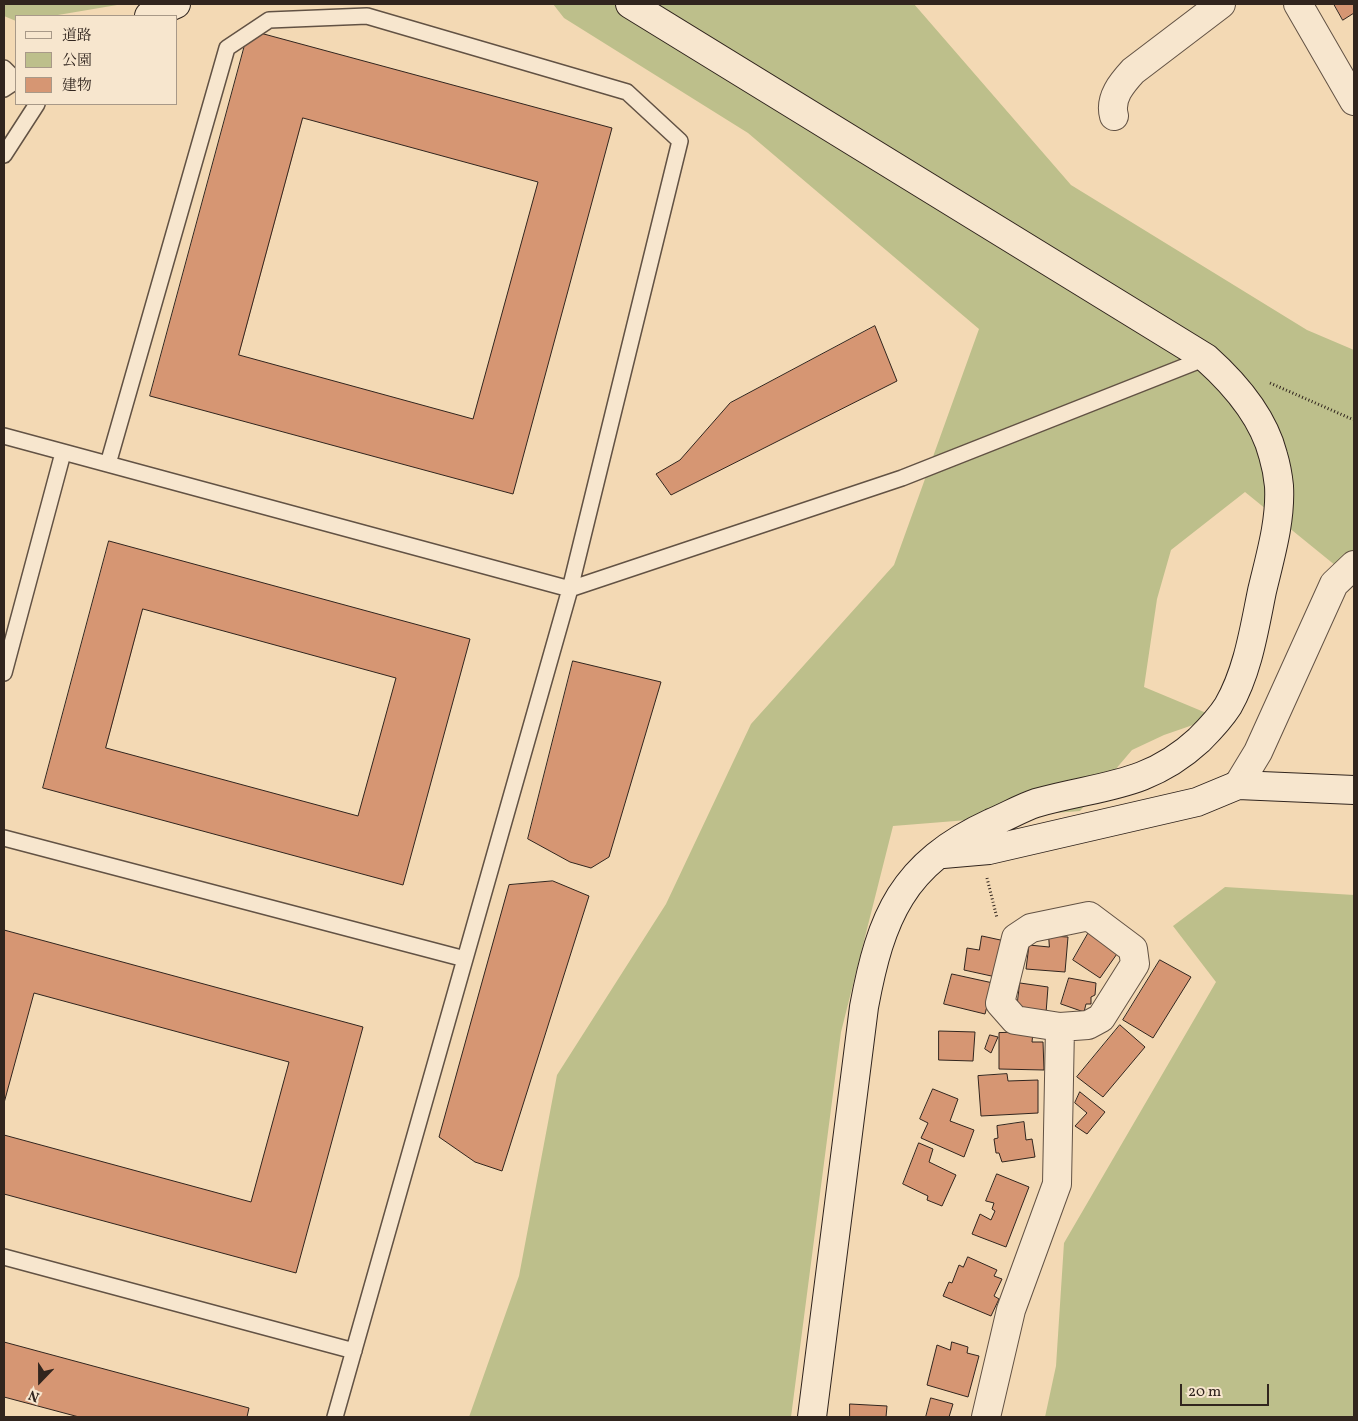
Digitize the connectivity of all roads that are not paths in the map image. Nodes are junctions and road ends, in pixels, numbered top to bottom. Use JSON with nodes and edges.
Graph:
{"nodes":[{"id":1,"x":176,"y":4,"type":"edge"},
{"id":2,"x":630,"y":4,"type":"edge"},
{"id":3,"x":1221,"y":4,"type":"edge"},
{"id":4,"x":1298,"y":4,"type":"edge"},
{"id":5,"x":151,"y":15,"type":"edge"},
{"id":6,"x":4,"y":68,"type":"edge"},
{"id":7,"x":15,"y":79,"type":"edge"},
{"id":8,"x":15,"y":81,"type":"edge"},
{"id":9,"x":4,"y":89,"type":"edge"},
{"id":10,"x":1354,"y":101,"type":"edge"},
{"id":11,"x":36,"y":105,"type":"edge"},
{"id":12,"x":1114,"y":116,"type":"dead end"},
{"id":13,"x":4,"y":154,"type":"edge"},
{"id":14,"x":1206,"y":358,"type":"junction"},
{"id":15,"x":4,"y":436,"type":"edge"},
{"id":16,"x":64,"y":453,"type":"junction"},
{"id":17,"x":108,"y":464,"type":"junction"},
{"id":18,"x":1354,"y":565,"type":"edge"},
{"id":19,"x":1344,"y":587,"type":"edge"},
{"id":20,"x":570,"y":589,"type":"junction"},
{"id":21,"x":4,"y":674,"type":"edge"},
{"id":22,"x":1238,"y":785,"type":"junction"},
{"id":23,"x":1354,"y":790,"type":"edge"},
{"id":24,"x":4,"y":838,"type":"edge"},
{"id":25,"x":939,"y":854,"type":"junction"},
{"id":26,"x":465,"y":959,"type":"junction"},
{"id":27,"x":1060,"y":1027,"type":"junction"},
{"id":28,"x":4,"y":1257,"type":"edge"},
{"id":29,"x":354,"y":1351,"type":"junction"},
{"id":30,"x":335,"y":1417,"type":"edge"},
{"id":31,"x":812,"y":1417,"type":"edge"},
{"id":32,"x":986,"y":1417,"type":"edge"}],
"edges":[{"from":1,"to":5,"type":"street"},
{"from":2,"to":14,"type":"street"},
{"from":3,"to":12,"type":"street"},
{"from":4,"to":10,"type":"street"},
{"from":6,"to":7,"type":"lane"},
{"from":8,"to":9,"type":"lane"},
{"from":11,"to":13,"type":"lane"},
{"from":14,"to":20,"type":"lane"},
{"from":14,"to":25,"type":"street"},
{"from":15,"to":16,"type":"lane"},
{"from":16,"to":17,"type":"lane"},
{"from":16,"to":21,"type":"lane"},
{"from":17,"to":20,"type":"lane"},
{"from":17,"to":20,"type":"lane"},
{"from":18,"to":19,"type":"street"},
{"from":19,"to":22,"type":"street"},
{"from":20,"to":26,"type":"lane"},
{"from":22,"to":23,"type":"street"},
{"from":22,"to":25,"type":"street"},
{"from":24,"to":26,"type":"lane"},
{"from":25,"to":31,"type":"street"},
{"from":26,"to":29,"type":"lane"},
{"from":27,"to":27,"type":"street"},
{"from":27,"to":32,"type":"street"},
{"from":28,"to":29,"type":"lane"},
{"from":29,"to":30,"type":"lane"}]}
